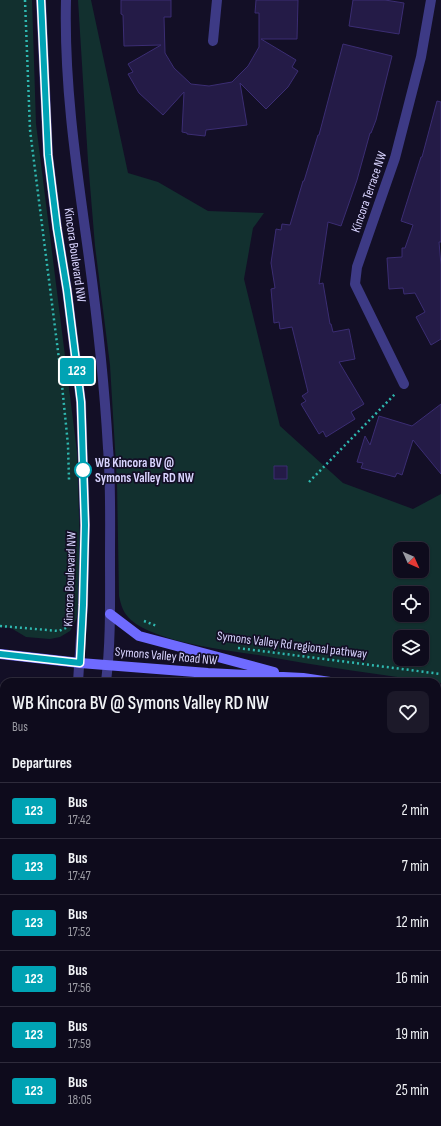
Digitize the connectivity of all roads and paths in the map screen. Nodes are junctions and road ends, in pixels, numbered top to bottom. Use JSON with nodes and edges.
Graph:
{"nodes":[{"id":1,"x":25,"y":0,"type":"edge"},
{"id":2,"x":41,"y":0,"type":"edge"},
{"id":3,"x":66,"y":0,"type":"edge"},
{"id":4,"x":217,"y":0,"type":"edge"},
{"id":5,"x":431,"y":0,"type":"edge"},
{"id":6,"x":213,"y":41,"type":"dead end"},
{"id":7,"x":404,"y":384,"type":"joint"},
{"id":8,"x":309,"y":482,"type":"dead end"},
{"id":9,"x":69,"y":483,"type":"dead end"},
{"id":10,"x":110,"y":614,"type":"junction"},
{"id":11,"x":144,"y":621,"type":"dead end"},
{"id":12,"x":69,"y":622,"type":"dead end"},
{"id":13,"x":0,"y":626,"type":"edge"},
{"id":14,"x":159,"y":627,"type":"dead end"},
{"id":15,"x":233,"y":647,"type":"dead end"},
{"id":16,"x":0,"y":654,"type":"edge"},
{"id":17,"x":80,"y":663,"type":"junction"},
{"id":18,"x":108,"y":665,"type":"junction"},
{"id":19,"x":441,"y":674,"type":"edge"},
{"id":20,"x":78,"y":678,"type":"edge"},
{"id":21,"x":106,"y":678,"type":"edge"},
{"id":22,"x":303,"y":678,"type":"joint"}],
"edges":[{"from":1,"to":9,"type":"path"},
{"from":2,"to":17,"type":"street","name":"Kincora Boulevard NW"},
{"from":3,"to":10,"type":"street","name":"Kincora Boulevard NW"},
{"from":4,"to":6,"type":"street"},
{"from":5,"to":7,"type":"street","name":"Kincora Terrace NW"},
{"from":7,"to":8,"type":"path"},
{"from":10,"to":18,"type":"street","name":"Kincora Boulevard NW"},
{"from":10,"to":22,"type":"main road"},
{"from":11,"to":14,"type":"path"},
{"from":12,"to":13,"type":"path"},
{"from":15,"to":19,"type":"path","name":"Symons Valley Rd regional pathway"},
{"from":16,"to":17,"type":"main road","name":"Symons Valley Road NW"},
{"from":17,"to":18,"type":"main road","name":"Symons Valley Road NW"},
{"from":17,"to":20,"type":"street","name":"Kincora Boulevard NW"},
{"from":18,"to":21,"type":"street","name":"Kincora Boulevard NW"},
{"from":18,"to":22,"type":"main road","name":"Symons Valley Road NW"}]}
